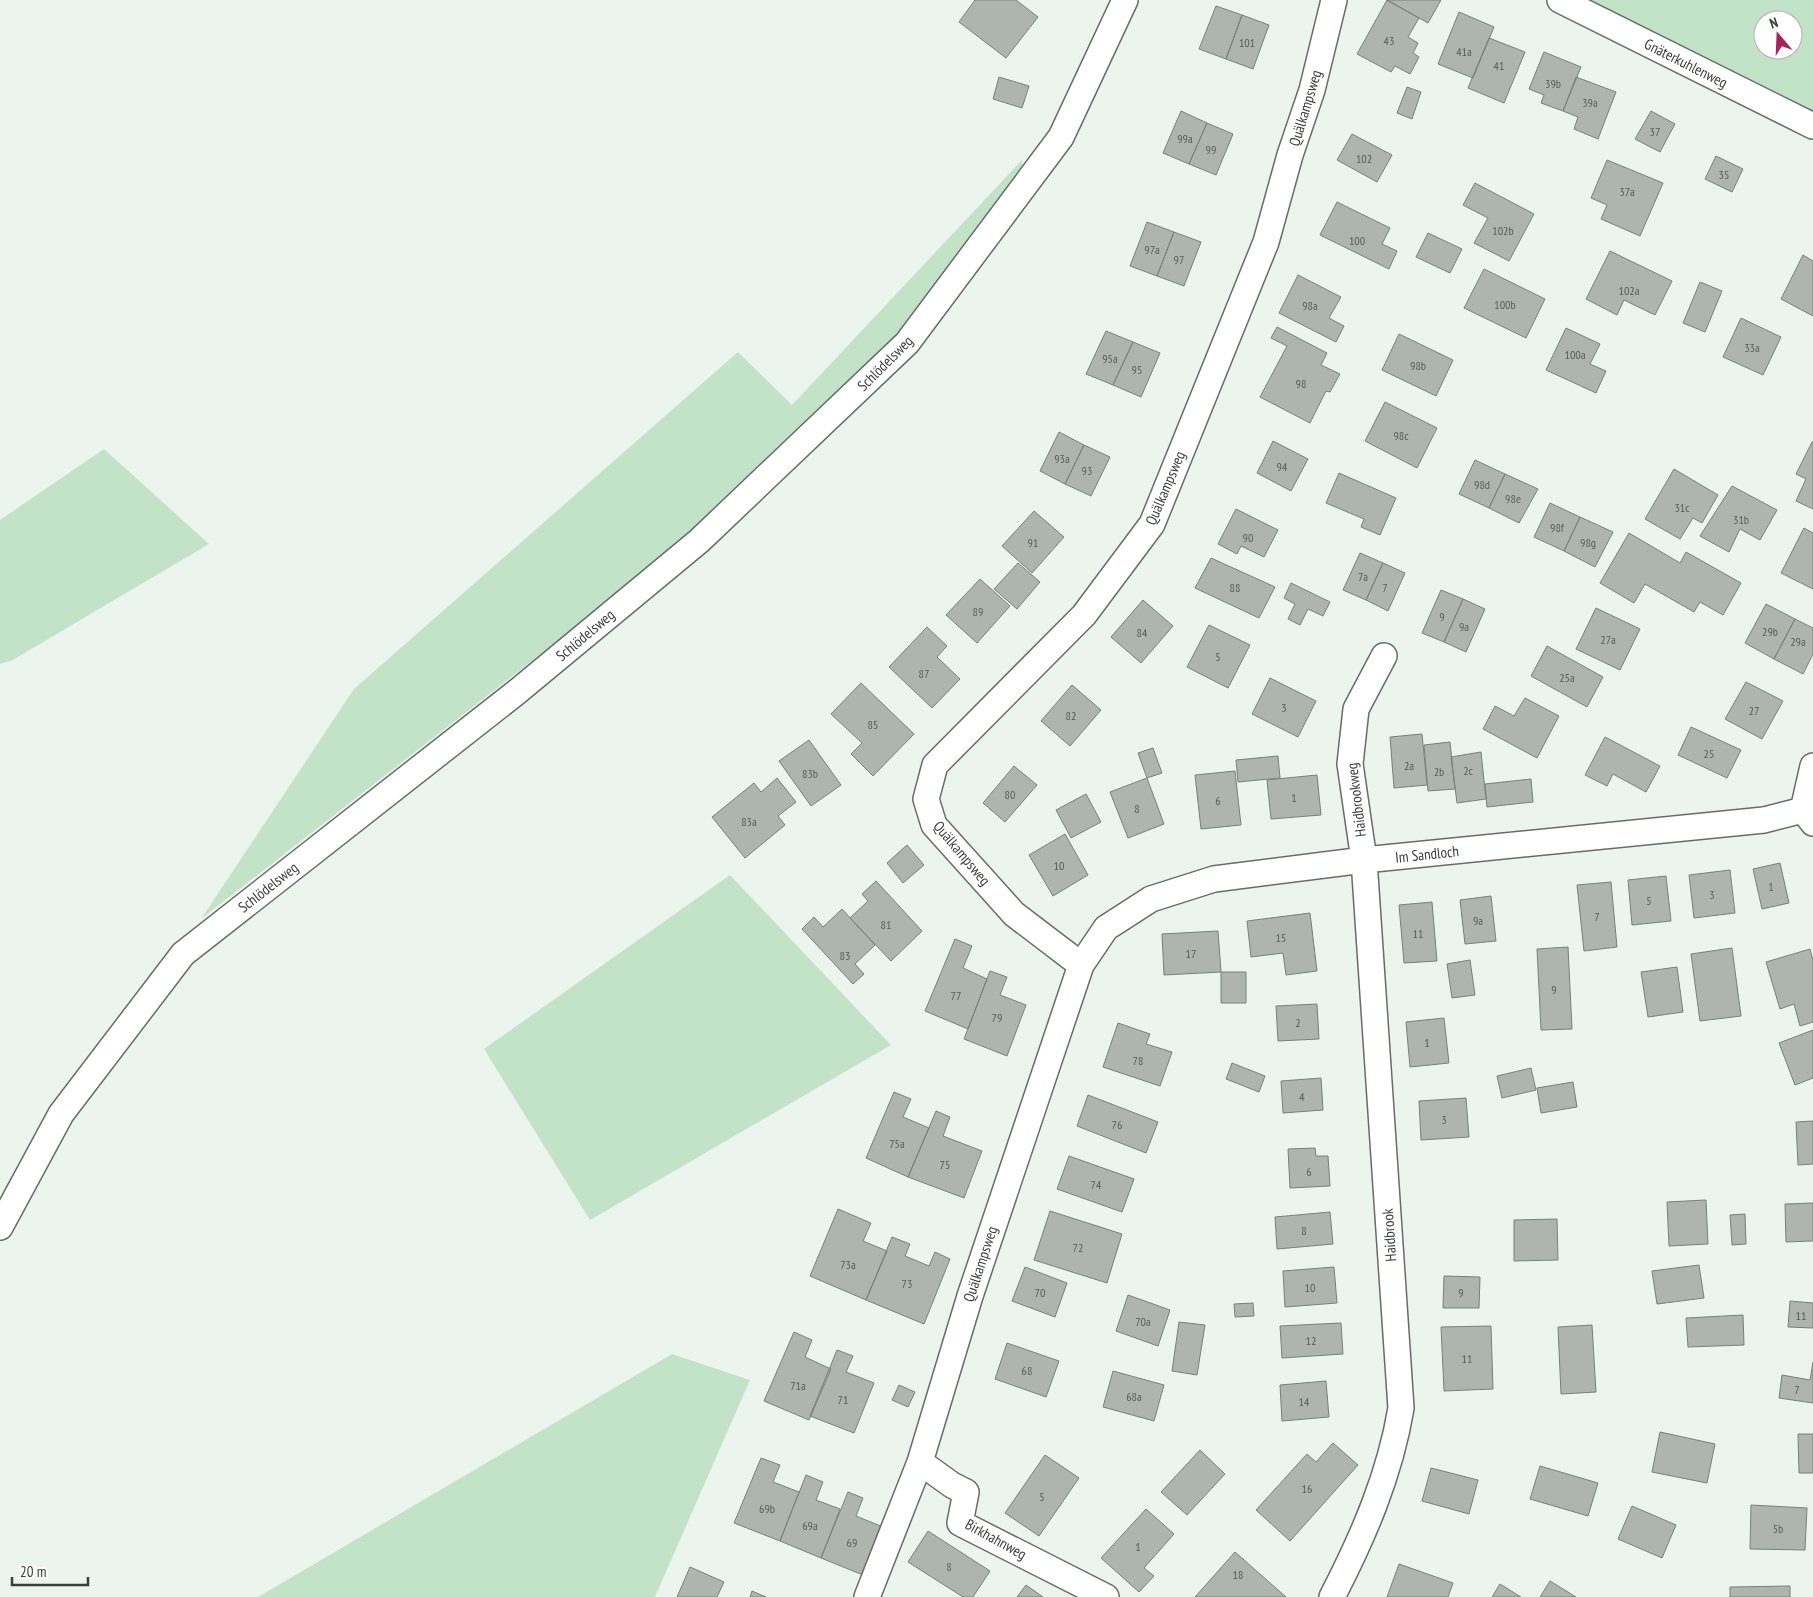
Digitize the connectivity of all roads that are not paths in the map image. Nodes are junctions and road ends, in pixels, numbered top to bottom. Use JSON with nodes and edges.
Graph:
{"nodes":[{"id":1,"x":1125,"y":0,"type":"edge"},
{"id":2,"x":1334,"y":0,"type":"edge"},
{"id":3,"x":1560,"y":0,"type":"edge"},
{"id":4,"x":1813,"y":126,"type":"edge"},
{"id":5,"x":1384,"y":656,"type":"dead end"},
{"id":6,"x":1813,"y":766,"type":"edge"},
{"id":7,"x":1808,"y":816,"type":"edge"},
{"id":8,"x":1364,"y":860,"type":"junction"},
{"id":9,"x":1081,"y":965,"type":"junction"},
{"id":10,"x":0,"y":1227,"type":"edge"},
{"id":11,"x":920,"y":1462,"type":"junction"},
{"id":12,"x":867,"y":1597,"type":"edge"},
{"id":13,"x":1106,"y":1597,"type":"edge"},
{"id":14,"x":1332,"y":1597,"type":"edge"}],
"edges":[{"from":1,"to":10,"type":"street","name":"Schlödelsweg"},
{"from":2,"to":9,"type":"street","name":"Quälkampsweg"},
{"from":3,"to":4,"type":"street","name":"Gnäterkuhlenweg"},
{"from":5,"to":8,"type":"street","name":"Haidbrookweg"},
{"from":6,"to":7,"type":"street"},
{"from":7,"to":8,"type":"street","name":"Im Sandloch"},
{"from":8,"to":9,"type":"street","name":"Im Sandloch"},
{"from":8,"to":14,"type":"street","name":"Haidbrook"},
{"from":9,"to":11,"type":"street","name":"Quälkampsweg"},
{"from":11,"to":12,"type":"street","name":"Quälkampsweg"},
{"from":11,"to":13,"type":"street","name":"Birkhahnweg"}]}
